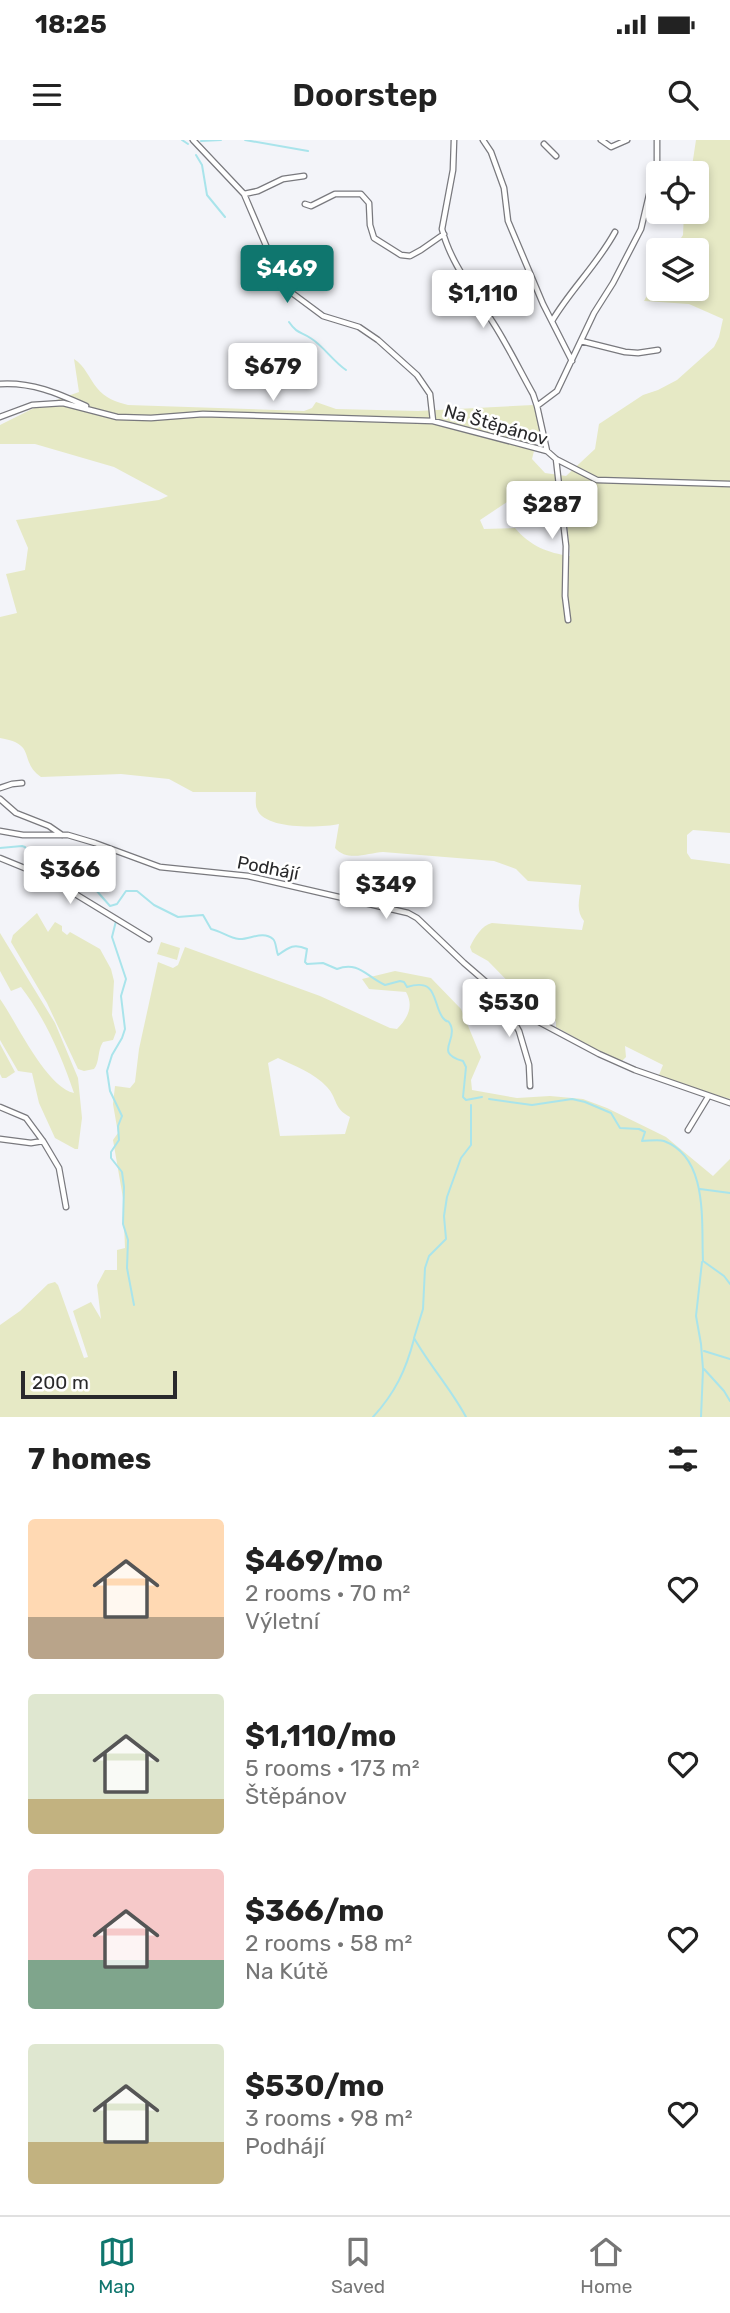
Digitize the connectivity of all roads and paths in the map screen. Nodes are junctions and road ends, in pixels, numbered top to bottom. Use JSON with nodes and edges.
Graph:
{"nodes":[{"id":1,"x":192,"y":140,"type":"edge"},
{"id":2,"x":454,"y":140,"type":"edge"},
{"id":3,"x":483,"y":140,"type":"edge"},
{"id":4,"x":555,"y":140,"type":"edge"},
{"id":5,"x":601,"y":140,"type":"edge"},
{"id":6,"x":627,"y":140,"type":"edge"},
{"id":7,"x":657,"y":140,"type":"edge"},
{"id":8,"x":544,"y":144,"type":"dead end"},
{"id":9,"x":550,"y":149,"type":"junction"},
{"id":10,"x":556,"y":156,"type":"dead end"},
{"id":11,"x":304,"y":176,"type":"dead end"},
{"id":12,"x":244,"y":194,"type":"junction"},
{"id":13,"x":305,"y":204,"type":"dead end"},
{"id":14,"x":615,"y":232,"type":"dead end"},
{"id":15,"x":444,"y":234,"type":"junction"},
{"id":16,"x":552,"y":321,"type":"junction"},
{"id":17,"x":582,"y":341,"type":"junction"},
{"id":18,"x":658,"y":350,"type":"dead end"},
{"id":19,"x":572,"y":362,"type":"junction"},
{"id":20,"x":0,"y":384,"type":"edge"},
{"id":21,"x":537,"y":406,"type":"junction"},
{"id":22,"x":95,"y":410,"type":"junction"},
{"id":23,"x":0,"y":417,"type":"edge"},
{"id":24,"x":433,"y":421,"type":"junction"},
{"id":25,"x":547,"y":451,"type":"junction"},
{"id":26,"x":556,"y":458,"type":"junction"},
{"id":27,"x":730,"y":484,"type":"edge"},
{"id":28,"x":568,"y":620,"type":"dead end"},
{"id":29,"x":22,"y":783,"type":"dead end"},
{"id":30,"x":0,"y":788,"type":"edge"},
{"id":31,"x":0,"y":799,"type":"edge"},
{"id":32,"x":0,"y":831,"type":"edge"},
{"id":33,"x":62,"y":835,"type":"junction"},
{"id":34,"x":0,"y":858,"type":"edge"},
{"id":35,"x":149,"y":939,"type":"dead end"},
{"id":36,"x":497,"y":993,"type":"junction"},
{"id":37,"x":530,"y":1086,"type":"dead end"},
{"id":38,"x":709,"y":1097,"type":"junction"},
{"id":39,"x":730,"y":1103,"type":"edge"},
{"id":40,"x":0,"y":1107,"type":"edge"},
{"id":41,"x":688,"y":1130,"type":"dead end"},
{"id":42,"x":0,"y":1139,"type":"edge"},
{"id":43,"x":43,"y":1141,"type":"junction"},
{"id":44,"x":66,"y":1207,"type":"dead end"}],
"edges":[{"from":1,"to":12,"type":"street"},
{"from":2,"to":15,"type":"street"},
{"from":3,"to":16,"type":"street"},
{"from":4,"to":9,"type":"street"},
{"from":5,"to":6,"type":"street"},
{"from":7,"to":17,"type":"street"},
{"from":8,"to":9,"type":"street"},
{"from":9,"to":10,"type":"street"},
{"from":11,"to":12,"type":"street"},
{"from":12,"to":24,"type":"street"},
{"from":13,"to":15,"type":"street"},
{"from":14,"to":16,"type":"street"},
{"from":15,"to":21,"type":"street"},
{"from":16,"to":19,"type":"street"},
{"from":17,"to":18,"type":"street"},
{"from":17,"to":19,"type":"street"},
{"from":19,"to":21,"type":"street"},
{"from":20,"to":22,"type":"street"},
{"from":21,"to":25,"type":"street"},
{"from":22,"to":23,"type":"street","name":"Na Štěpánov"},
{"from":22,"to":24,"type":"street","name":"Na Štěpánov"},
{"from":24,"to":25,"type":"street","name":"Na Štěpánov"},
{"from":25,"to":26,"type":"street","name":"Na Štěpánov"},
{"from":26,"to":27,"type":"street","name":"Na Štěpánov"},
{"from":26,"to":28,"type":"street"},
{"from":29,"to":30,"type":"street"},
{"from":31,"to":33,"type":"street"},
{"from":32,"to":33,"type":"street","name":"Podhájí"},
{"from":33,"to":36,"type":"street","name":"Podhájí"},
{"from":34,"to":35,"type":"street"},
{"from":36,"to":37,"type":"street"},
{"from":36,"to":38,"type":"street","name":"Podhájí"},
{"from":38,"to":39,"type":"street","name":"Podhájí"},
{"from":38,"to":41,"type":"street"},
{"from":40,"to":43,"type":"street"},
{"from":42,"to":43,"type":"street"},
{"from":43,"to":44,"type":"street"}]}
